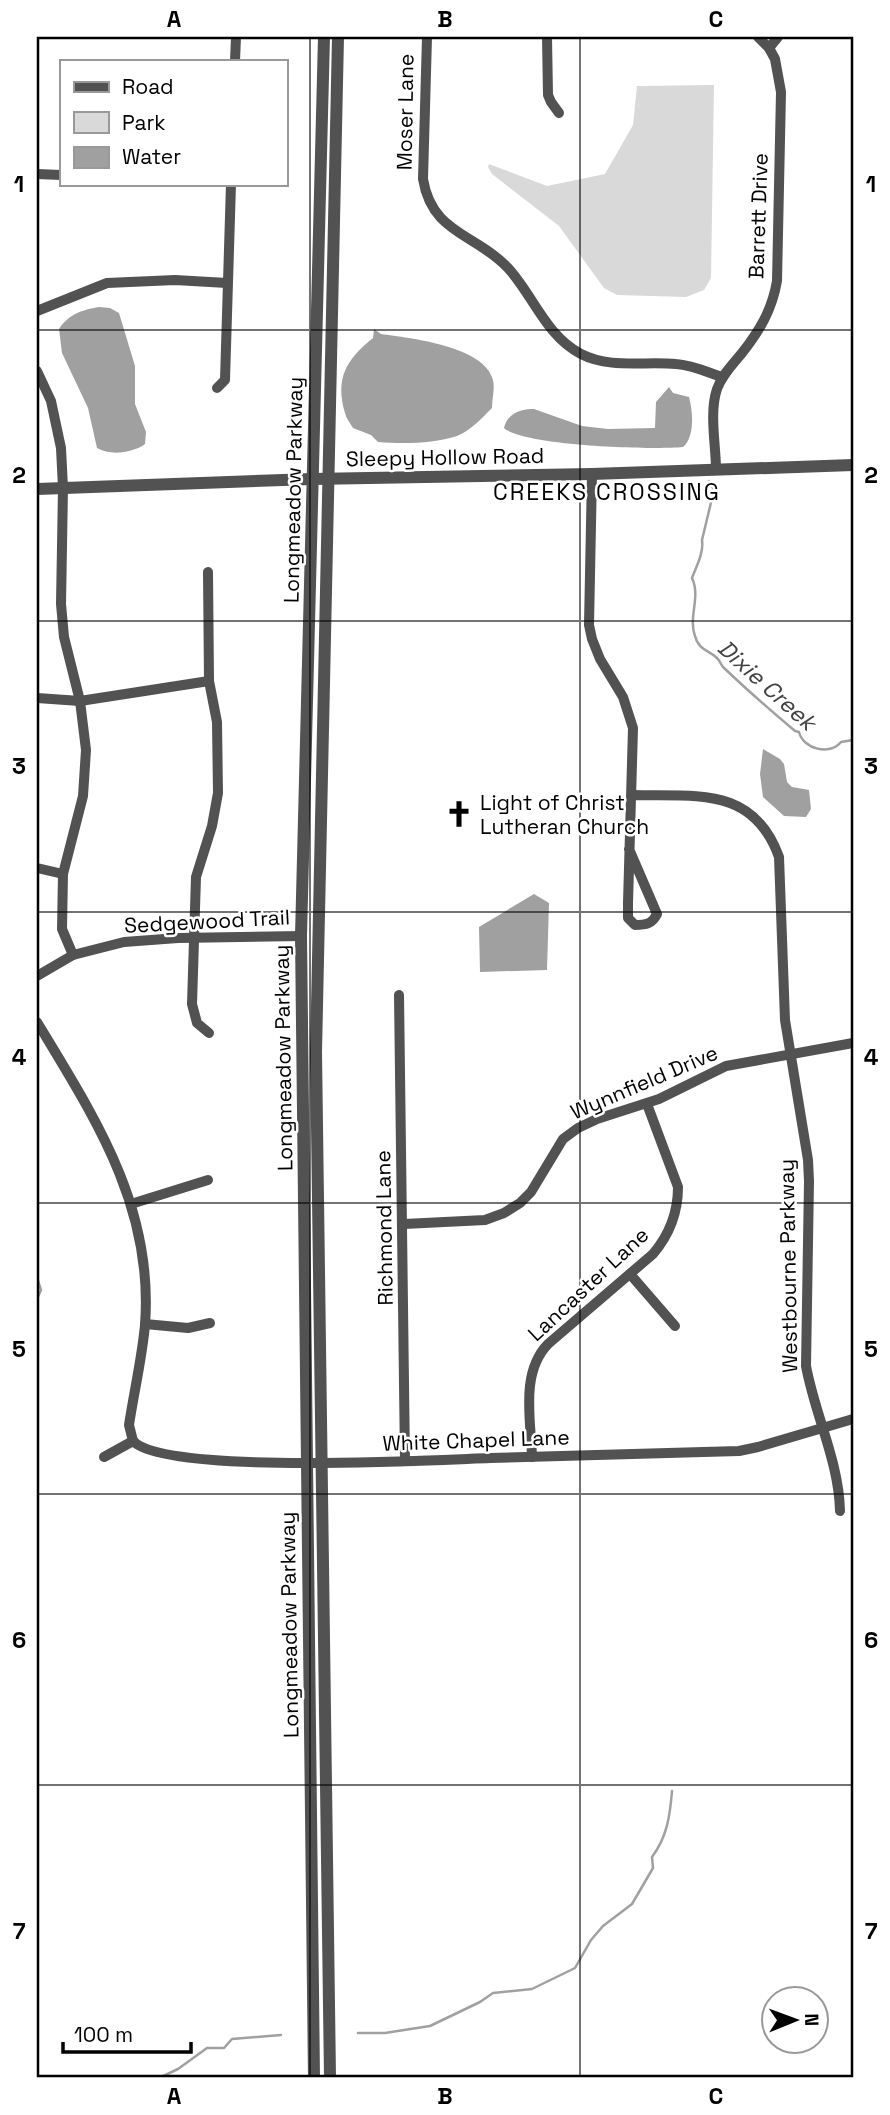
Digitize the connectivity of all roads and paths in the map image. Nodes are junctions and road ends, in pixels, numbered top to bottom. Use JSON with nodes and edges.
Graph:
{"nodes":[{"id":1,"x":236,"y":37,"type":"edge"},
{"id":2,"x":324,"y":37,"type":"edge"},
{"id":3,"x":338,"y":37,"type":"edge"},
{"id":4,"x":427,"y":37,"type":"edge"},
{"id":5,"x":547,"y":37,"type":"edge"},
{"id":6,"x":758,"y":37,"type":"edge"},
{"id":7,"x":778,"y":37,"type":"edge"},
{"id":8,"x":769,"y":48,"type":"junction"},
{"id":9,"x":235,"y":60,"type":"edge"},
{"id":10,"x":559,"y":113,"type":"dead end"},
{"id":11,"x":37,"y":174,"type":"edge"},
{"id":12,"x":60,"y":175,"type":"edge"},
{"id":13,"x":231,"y":186,"type":"edge"},
{"id":14,"x":227,"y":283,"type":"junction"},
{"id":15,"x":37,"y":311,"type":"edge"},
{"id":16,"x":37,"y":371,"type":"edge"},
{"id":17,"x":722,"y":377,"type":"junction"},
{"id":18,"x":39,"y":383,"type":"edge"},
{"id":19,"x":217,"y":388,"type":"dead end"},
{"id":20,"x":853,"y":465,"type":"edge"},
{"id":21,"x":716,"y":470,"type":"junction"},
{"id":22,"x":592,"y":474,"type":"junction"},
{"id":23,"x":312,"y":479,"type":"junction"},
{"id":24,"x":327,"y":479,"type":"junction"},
{"id":25,"x":63,"y":488,"type":"junction"},
{"id":26,"x":37,"y":489,"type":"edge"},
{"id":27,"x":208,"y":572,"type":"dead end"},
{"id":28,"x":209,"y":681,"type":"junction"},
{"id":29,"x":37,"y":698,"type":"edge"},
{"id":30,"x":80,"y":701,"type":"junction"},
{"id":31,"x":632,"y":795,"type":"junction"},
{"id":32,"x":629,"y":849,"type":"junction"},
{"id":33,"x":37,"y":868,"type":"edge"},
{"id":34,"x":63,"y":874,"type":"junction"},
{"id":35,"x":301,"y":936,"type":"junction"},
{"id":36,"x":193,"y":938,"type":"junction"},
{"id":37,"x":73,"y":955,"type":"junction"},
{"id":38,"x":37,"y":976,"type":"edge"},
{"id":39,"x":399,"y":995,"type":"dead end"},
{"id":40,"x":37,"y":1022,"type":"edge"},
{"id":41,"x":209,"y":1033,"type":"dead end"},
{"id":42,"x":853,"y":1043,"type":"edge"},
{"id":43,"x":790,"y":1053,"type":"junction"},
{"id":44,"x":647,"y":1104,"type":"junction"},
{"id":45,"x":208,"y":1180,"type":"dead end"},
{"id":46,"x":131,"y":1205,"type":"junction"},
{"id":47,"x":404,"y":1224,"type":"junction"},
{"id":48,"x":630,"y":1274,"type":"junction"},
{"id":49,"x":210,"y":1323,"type":"dead end"},
{"id":50,"x":145,"y":1324,"type":"junction"},
{"id":51,"x":675,"y":1326,"type":"dead end"},
{"id":52,"x":853,"y":1419,"type":"edge"},
{"id":53,"x":821,"y":1429,"type":"junction"},
{"id":54,"x":133,"y":1441,"type":"junction"},
{"id":55,"x":104,"y":1457,"type":"dead end"},
{"id":56,"x":533,"y":1457,"type":"junction"},
{"id":57,"x":405,"y":1461,"type":"junction"},
{"id":58,"x":307,"y":1463,"type":"junction"},
{"id":59,"x":321,"y":1464,"type":"junction"},
{"id":60,"x":841,"y":1511,"type":"dead end"},
{"id":61,"x":314,"y":2078,"type":"edge"},
{"id":62,"x":330,"y":2078,"type":"edge"}],
"edges":[{"from":1,"to":9,"type":"street"},
{"from":2,"to":23,"type":"street","name":"Longmeadow Parkway"},
{"from":3,"to":24,"type":"street","name":"Longmeadow Parkway"},
{"from":4,"to":17,"type":"street","name":"Moser Lane"},
{"from":5,"to":10,"type":"street"},
{"from":6,"to":8,"type":"street","name":"Barrett Drive"},
{"from":7,"to":8,"type":"street"},
{"from":8,"to":17,"type":"street","name":"Barrett Drive"},
{"from":11,"to":12,"type":"street"},
{"from":13,"to":14,"type":"street"},
{"from":14,"to":15,"type":"street"},
{"from":14,"to":19,"type":"street"},
{"from":16,"to":18,"type":"street"},
{"from":17,"to":21,"type":"street","name":"Barrett Drive"},
{"from":18,"to":25,"type":"street"},
{"from":20,"to":21,"type":"street","name":"Sleepy Hollow Road"},
{"from":21,"to":22,"type":"street","name":"Sleepy Hollow Road"},
{"from":22,"to":24,"type":"street","name":"Sleepy Hollow Road"},
{"from":22,"to":31,"type":"street"},
{"from":23,"to":24,"type":"street","name":"Sleepy Hollow Road"},
{"from":23,"to":25,"type":"street","name":"Sleepy Hollow Road"},
{"from":23,"to":35,"type":"street","name":"Longmeadow Parkway"},
{"from":24,"to":59,"type":"street","name":"Longmeadow Parkway"},
{"from":25,"to":26,"type":"street","name":"Sleepy Hollow Road"},
{"from":25,"to":30,"type":"street"},
{"from":27,"to":28,"type":"street"},
{"from":28,"to":30,"type":"street"},
{"from":28,"to":36,"type":"street"},
{"from":29,"to":30,"type":"street"},
{"from":30,"to":34,"type":"street"},
{"from":31,"to":32,"type":"street"},
{"from":31,"to":43,"type":"street","name":"Westbourne Parkway"},
{"from":32,"to":32,"type":"street"},
{"from":33,"to":34,"type":"street"},
{"from":34,"to":37,"type":"street"},
{"from":35,"to":36,"type":"street","name":"Sedgewood Trail"},
{"from":35,"to":58,"type":"street","name":"Longmeadow Parkway"},
{"from":36,"to":37,"type":"street","name":"Sedgewood Trail"},
{"from":36,"to":41,"type":"street"},
{"from":37,"to":38,"type":"street","name":"Sedgewood Trail"},
{"from":39,"to":47,"type":"street","name":"Richmond Lane"},
{"from":40,"to":46,"type":"street"},
{"from":42,"to":43,"type":"street","name":"Wynnfield Drive"},
{"from":43,"to":44,"type":"street","name":"Wynnfield Drive"},
{"from":43,"to":53,"type":"street","name":"Westbourne Parkway"},
{"from":44,"to":47,"type":"street","name":"Wynnfield Drive"},
{"from":44,"to":48,"type":"street","name":"Lancaster Lane"},
{"from":45,"to":46,"type":"street"},
{"from":46,"to":50,"type":"street"},
{"from":47,"to":57,"type":"street","name":"Richmond Lane"},
{"from":48,"to":51,"type":"street"},
{"from":48,"to":56,"type":"street","name":"Lancaster Lane"},
{"from":49,"to":50,"type":"street"},
{"from":50,"to":54,"type":"street"},
{"from":52,"to":53,"type":"street","name":"White Chapel Lane"},
{"from":53,"to":56,"type":"street","name":"White Chapel Lane"},
{"from":53,"to":60,"type":"street","name":"Westbourne Parkway"},
{"from":54,"to":55,"type":"street"},
{"from":54,"to":58,"type":"street","name":"White Chapel Lane"},
{"from":56,"to":57,"type":"street","name":"White Chapel Lane"},
{"from":57,"to":59,"type":"street","name":"White Chapel Lane"},
{"from":58,"to":59,"type":"street","name":"White Chapel Lane"},
{"from":58,"to":61,"type":"street","name":"Longmeadow Parkway"},
{"from":59,"to":62,"type":"street","name":"Longmeadow Parkway"}]}
